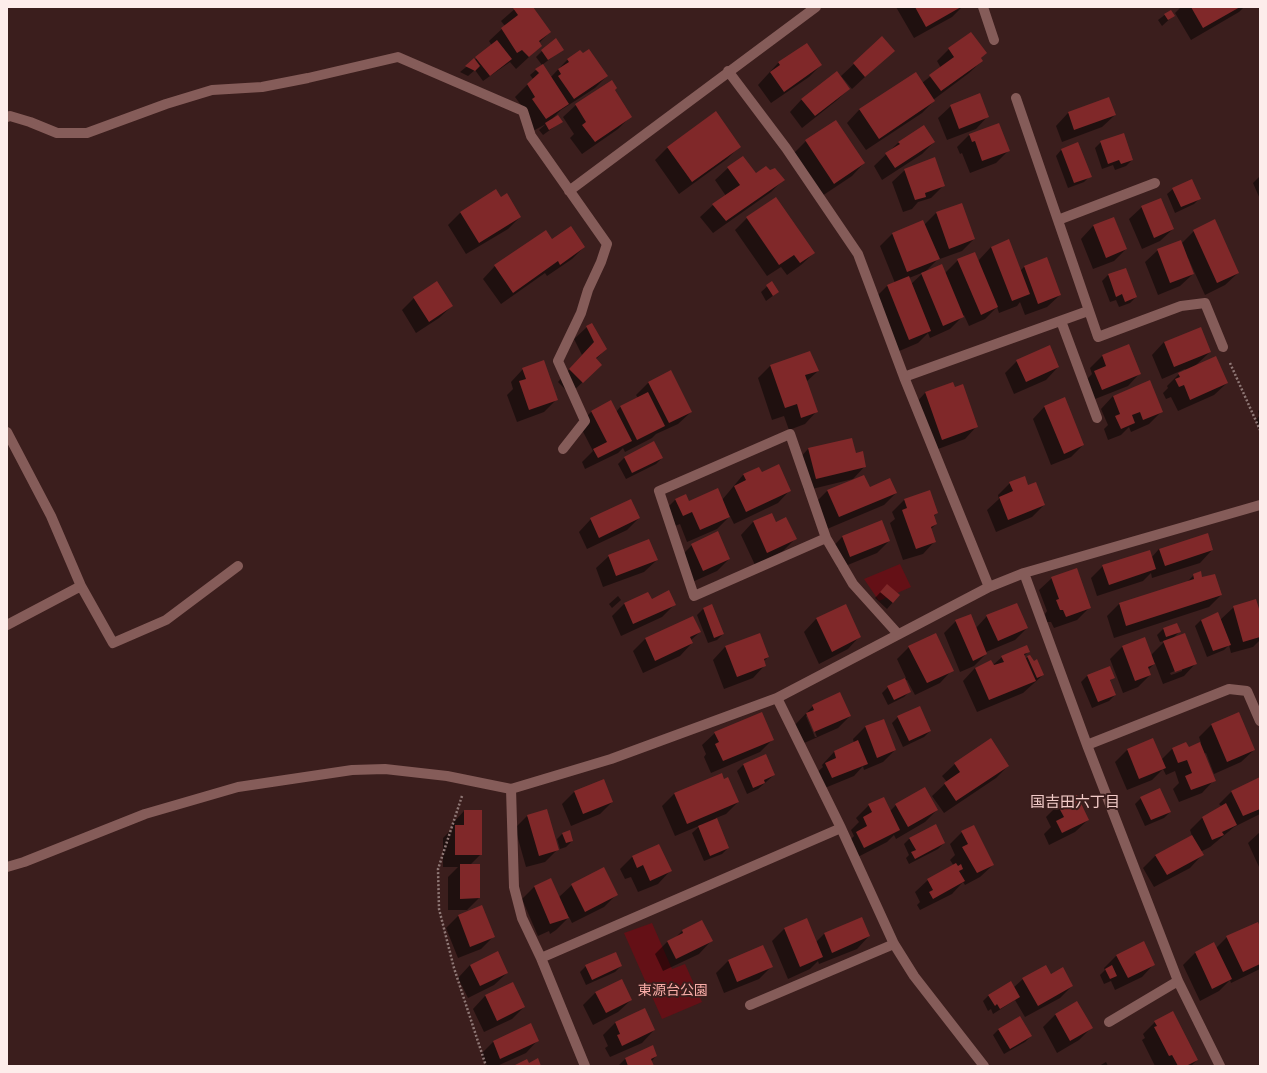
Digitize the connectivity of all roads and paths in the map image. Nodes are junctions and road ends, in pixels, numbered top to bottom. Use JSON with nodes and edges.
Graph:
{"nodes":[{"id":1,"x":816,"y":7,"type":"edge"},
{"id":2,"x":983,"y":7,"type":"edge"},
{"id":3,"x":994,"y":40,"type":"dead end"},
{"id":4,"x":728,"y":71,"type":"junction"},
{"id":5,"x":1016,"y":98,"type":"dead end"},
{"id":6,"x":7,"y":117,"type":"edge"},
{"id":7,"x":1155,"y":183,"type":"dead end"},
{"id":8,"x":569,"y":191,"type":"junction"},
{"id":9,"x":1058,"y":220,"type":"junction"},
{"id":10,"x":1088,"y":311,"type":"junction"},
{"id":11,"x":1061,"y":321,"type":"junction"},
{"id":12,"x":1223,"y":347,"type":"joint"},
{"id":13,"x":904,"y":377,"type":"junction"},
{"id":14,"x":1097,"y":418,"type":"dead end"},
{"id":15,"x":1260,"y":430,"type":"edge"},
{"id":16,"x":7,"y":432,"type":"edge"},
{"id":17,"x":563,"y":449,"type":"dead end"},
{"id":18,"x":1260,"y":505,"type":"edge"},
{"id":19,"x":826,"y":538,"type":"junction"},
{"id":20,"x":238,"y":566,"type":"dead end"},
{"id":21,"x":1024,"y":573,"type":"junction"},
{"id":22,"x":81,"y":586,"type":"junction"},
{"id":23,"x":989,"y":587,"type":"junction"},
{"id":24,"x":7,"y":625,"type":"edge"},
{"id":25,"x":898,"y":634,"type":"junction"},
{"id":26,"x":777,"y":698,"type":"junction"},
{"id":27,"x":1260,"y":721,"type":"edge"},
{"id":28,"x":1087,"y":745,"type":"junction"},
{"id":29,"x":467,"y":781,"type":"junction"},
{"id":30,"x":511,"y":788,"type":"junction"},
{"id":31,"x":841,"y":828,"type":"junction"},
{"id":32,"x":7,"y":867,"type":"edge"},
{"id":33,"x":894,"y":944,"type":"junction"},
{"id":34,"x":541,"y":958,"type":"junction"},
{"id":35,"x":1178,"y":982,"type":"junction"},
{"id":36,"x":750,"y":1004,"type":"dead end"},
{"id":37,"x":1109,"y":1022,"type":"dead end"},
{"id":38,"x":486,"y":1066,"type":"edge"},
{"id":39,"x":585,"y":1066,"type":"edge"},
{"id":40,"x":984,"y":1066,"type":"edge"},
{"id":41,"x":1220,"y":1066,"type":"edge"}],
"edges":[{"from":1,"to":4,"type":"street"},
{"from":2,"to":3,"type":"street"},
{"from":4,"to":8,"type":"street"},
{"from":4,"to":13,"type":"street"},
{"from":5,"to":9,"type":"street"},
{"from":6,"to":8,"type":"street"},
{"from":7,"to":9,"type":"street"},
{"from":8,"to":17,"type":"street"},
{"from":9,"to":10,"type":"street"},
{"from":10,"to":11,"type":"street"},
{"from":10,"to":12,"type":"street"},
{"from":11,"to":13,"type":"street"},
{"from":11,"to":14,"type":"street"},
{"from":12,"to":15,"type":"path"},
{"from":13,"to":23,"type":"street"},
{"from":16,"to":22,"type":"street"},
{"from":18,"to":21,"type":"street"},
{"from":19,"to":19,"type":"street"},
{"from":19,"to":25,"type":"street"},
{"from":20,"to":22,"type":"street"},
{"from":21,"to":23,"type":"street"},
{"from":21,"to":28,"type":"street"},
{"from":22,"to":24,"type":"street"},
{"from":23,"to":25,"type":"street"},
{"from":25,"to":26,"type":"street"},
{"from":26,"to":30,"type":"street"},
{"from":26,"to":31,"type":"street"},
{"from":27,"to":28,"type":"street"},
{"from":28,"to":35,"type":"street"},
{"from":29,"to":30,"type":"street"},
{"from":29,"to":32,"type":"street"},
{"from":29,"to":38,"type":"path"},
{"from":30,"to":34,"type":"street"},
{"from":31,"to":33,"type":"street"},
{"from":31,"to":34,"type":"street"},
{"from":33,"to":36,"type":"street"},
{"from":33,"to":40,"type":"street"},
{"from":34,"to":39,"type":"street"},
{"from":35,"to":37,"type":"street"},
{"from":35,"to":41,"type":"street"}]}
